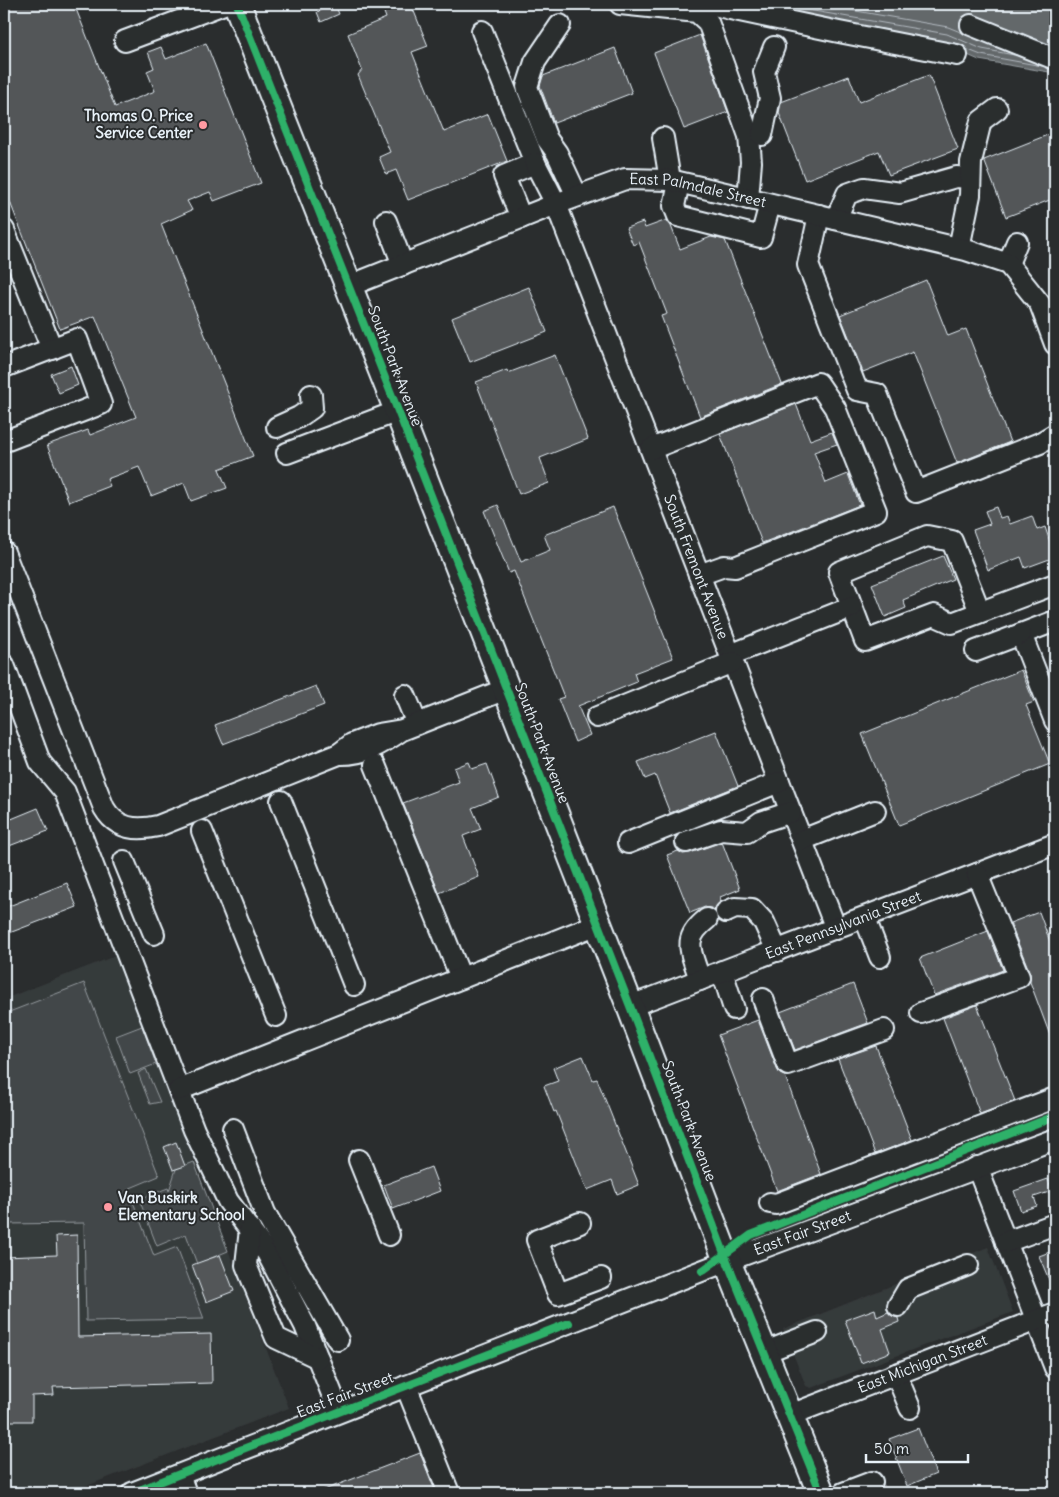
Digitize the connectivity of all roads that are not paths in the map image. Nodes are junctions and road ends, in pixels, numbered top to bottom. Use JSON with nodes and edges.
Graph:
{"nodes":[{"id":1,"x":224,"y":4,"type":"edge"},
{"id":2,"x":237,"y":4,"type":"edge"},
{"id":3,"x":711,"y":4,"type":"edge"},
{"id":4,"x":616,"y":7,"type":"edge"},
{"id":5,"x":560,"y":25,"type":"dead end"},
{"id":6,"x":971,"y":25,"type":"dead end"},
{"id":7,"x":482,"y":31,"type":"dead end"},
{"id":8,"x":125,"y":41,"type":"dead end"},
{"id":9,"x":774,"y":47,"type":"dead end"},
{"id":10,"x":957,"y":55,"type":"dead end"},
{"id":11,"x":1055,"y":59,"type":"edge"},
{"id":12,"x":997,"y":109,"type":"dead end"},
{"id":13,"x":762,"y":135,"type":"dead end"},
{"id":14,"x":663,"y":138,"type":"dead end"},
{"id":15,"x":535,"y":163,"type":"junction"},
{"id":16,"x":970,"y":178,"type":"junction"},
{"id":17,"x":674,"y":181,"type":"junction"},
{"id":18,"x":577,"y":196,"type":"junction"},
{"id":19,"x":748,"y":199,"type":"junction"},
{"id":20,"x":556,"y":204,"type":"junction"},
{"id":21,"x":770,"y":204,"type":"junction"},
{"id":22,"x":827,"y":217,"type":"junction"},
{"id":23,"x":520,"y":218,"type":"junction"},
{"id":24,"x":386,"y":221,"type":"dead end"},
{"id":25,"x":5,"y":234,"type":"edge"},
{"id":26,"x":1017,"y":242,"type":"dead end"},
{"id":27,"x":959,"y":248,"type":"junction"},
{"id":28,"x":1008,"y":264,"type":"junction"},
{"id":29,"x":403,"y":265,"type":"junction"},
{"id":30,"x":349,"y":286,"type":"junction"},
{"id":31,"x":1055,"y":344,"type":"edge"},
{"id":32,"x":52,"y":349,"type":"junction"},
{"id":33,"x":4,"y":367,"type":"edge"},
{"id":34,"x":311,"y":395,"type":"dead end"},
{"id":35,"x":398,"y":411,"type":"junction"},
{"id":36,"x":277,"y":427,"type":"dead end"},
{"id":37,"x":1055,"y":434,"type":"edge"},
{"id":38,"x":5,"y":440,"type":"dead end"},
{"id":39,"x":650,"y":449,"type":"junction"},
{"id":40,"x":287,"y":453,"type":"dead end"},
{"id":41,"x":4,"y":552,"type":"edge"},
{"id":42,"x":699,"y":575,"type":"junction"},
{"id":43,"x":1055,"y":584,"type":"edge"},
{"id":44,"x":11,"y":589,"type":"edge"},
{"id":45,"x":852,"y":607,"type":"junction"},
{"id":46,"x":980,"y":612,"type":"junction"},
{"id":47,"x":1055,"y":621,"type":"edge"},
{"id":48,"x":1021,"y":634,"type":"junction"},
{"id":49,"x":976,"y":651,"type":"dead end"},
{"id":50,"x":731,"y":658,"type":"junction"},
{"id":51,"x":4,"y":666,"type":"edge"},
{"id":52,"x":506,"y":689,"type":"junction"},
{"id":53,"x":405,"y":695,"type":"dead end"},
{"id":54,"x":597,"y":717,"type":"dead end"},
{"id":55,"x":1055,"y":721,"type":"edge"},
{"id":56,"x":410,"y":727,"type":"junction"},
{"id":57,"x":375,"y":765,"type":"dead end"},
{"id":58,"x":779,"y":782,"type":"junction"},
{"id":59,"x":281,"y":801,"type":"dead end"},
{"id":60,"x":876,"y":811,"type":"dead end"},
{"id":61,"x":791,"y":812,"type":"junction"},
{"id":62,"x":202,"y":831,"type":"dead end"},
{"id":63,"x":802,"y":840,"type":"junction"},
{"id":64,"x":628,"y":842,"type":"dead end"},
{"id":65,"x":686,"y":842,"type":"dead end"},
{"id":66,"x":1055,"y":844,"type":"edge"},
{"id":67,"x":124,"y":861,"type":"dead end"},
{"id":68,"x":977,"y":874,"type":"junction"},
{"id":69,"x":726,"y":912,"type":"dead end"},
{"id":70,"x":865,"y":918,"type":"junction"},
{"id":71,"x":707,"y":919,"type":"dead end"},
{"id":72,"x":598,"y":924,"type":"junction"},
{"id":73,"x":836,"y":929,"type":"junction"},
{"id":74,"x":154,"y":934,"type":"dead end"},
{"id":75,"x":776,"y":951,"type":"junction"},
{"id":76,"x":880,"y":957,"type":"dead end"},
{"id":77,"x":722,"y":971,"type":"junction"},
{"id":78,"x":460,"y":978,"type":"junction"},
{"id":79,"x":700,"y":980,"type":"junction"},
{"id":80,"x":354,"y":985,"type":"dead end"},
{"id":81,"x":763,"y":999,"type":"dead end"},
{"id":82,"x":630,"y":1006,"type":"junction"},
{"id":83,"x":734,"y":1009,"type":"dead end"},
{"id":84,"x":921,"y":1014,"type":"dead end"},
{"id":85,"x":276,"y":1016,"type":"dead end"},
{"id":86,"x":884,"y":1030,"type":"dead end"},
{"id":87,"x":179,"y":1090,"type":"junction"},
{"id":88,"x":1055,"y":1098,"type":"edge"},
{"id":89,"x":233,"y":1129,"type":"dead end"},
{"id":90,"x":1055,"y":1139,"type":"edge"},
{"id":91,"x":359,"y":1160,"type":"dead end"},
{"id":92,"x":977,"y":1167,"type":"junction"},
{"id":93,"x":770,"y":1203,"type":"dead end"},
{"id":94,"x":580,"y":1223,"type":"dead end"},
{"id":95,"x":1055,"y":1224,"type":"edge"},
{"id":96,"x":250,"y":1230,"type":"junction"},
{"id":97,"x":389,"y":1235,"type":"dead end"},
{"id":98,"x":1006,"y":1242,"type":"junction"},
{"id":99,"x":727,"y":1261,"type":"junction"},
{"id":100,"x":968,"y":1265,"type":"dead end"},
{"id":101,"x":601,"y":1278,"type":"dead end"},
{"id":102,"x":558,"y":1294,"type":"junction"},
{"id":103,"x":898,"y":1306,"type":"dead end"},
{"id":104,"x":1055,"y":1313,"type":"edge"},
{"id":105,"x":1036,"y":1320,"type":"junction"},
{"id":106,"x":569,"y":1323,"type":"junction"},
{"id":107,"x":817,"y":1332,"type":"dead end"},
{"id":108,"x":338,"y":1340,"type":"dead end"},
{"id":109,"x":765,"y":1352,"type":"junction"},
{"id":110,"x":318,"y":1358,"type":"junction"},
{"id":111,"x":1055,"y":1368,"type":"edge"},
{"id":112,"x":896,"y":1374,"type":"junction"},
{"id":113,"x":406,"y":1386,"type":"junction"},
{"id":114,"x":910,"y":1408,"type":"dead end"},
{"id":115,"x":338,"y":1412,"type":"junction"},
{"id":116,"x":790,"y":1415,"type":"junction"},
{"id":117,"x":872,"y":1482,"type":"dead end"},
{"id":118,"x":182,"y":1484,"type":"edge"},
{"id":119,"x":132,"y":1493,"type":"edge"},
{"id":120,"x":449,"y":1493,"type":"edge"},
{"id":121,"x":821,"y":1493,"type":"edge"},
{"id":122,"x":843,"y":1493,"type":"edge"}],
"edges":[{"from":1,"to":8,"type":"street"},
{"from":2,"to":30,"type":"main road","name":"South Park Avenue"},
{"from":3,"to":10,"type":"street"},
{"from":4,"to":19,"type":"street"},
{"from":5,"to":18,"type":"street"},
{"from":6,"to":11,"type":"street"},
{"from":7,"to":15,"type":"street","name":"South Fremont Avenue"},
{"from":9,"to":13,"type":"street"},
{"from":12,"to":16,"type":"street"},
{"from":14,"to":17,"type":"street"},
{"from":15,"to":20,"type":"street","name":"South Fremont Avenue"},
{"from":15,"to":23,"type":"street"},
{"from":16,"to":22,"type":"street"},
{"from":16,"to":27,"type":"street"},
{"from":17,"to":18,"type":"street","name":"East Palmdale Street"},
{"from":17,"to":19,"type":"street","name":"East Palmdale Street"},
{"from":17,"to":21,"type":"street"},
{"from":18,"to":20,"type":"street","name":"East Palmdale Street"},
{"from":19,"to":21,"type":"street","name":"East Palmdale Street"},
{"from":20,"to":23,"type":"street","name":"East Palmdale Street"},
{"from":20,"to":39,"type":"street","name":"South Fremont Avenue"},
{"from":21,"to":22,"type":"street","name":"East Palmdale Street"},
{"from":22,"to":27,"type":"street","name":"East Palmdale Street"},
{"from":22,"to":37,"type":"street"},
{"from":23,"to":29,"type":"street","name":"East Palmdale Street"},
{"from":24,"to":29,"type":"street"},
{"from":25,"to":32,"type":"street"},
{"from":26,"to":28,"type":"street"},
{"from":27,"to":28,"type":"street","name":"East Palmdale Street"},
{"from":28,"to":31,"type":"street"},
{"from":29,"to":30,"type":"street","name":"East Palmdale Street"},
{"from":30,"to":35,"type":"main road","name":"South Park Avenue"},
{"from":32,"to":33,"type":"street"},
{"from":32,"to":38,"type":"street"},
{"from":34,"to":36,"type":"street"},
{"from":35,"to":40,"type":"street"},
{"from":35,"to":52,"type":"main road","name":"South Park Avenue"},
{"from":39,"to":42,"type":"street","name":"South Fremont Avenue"},
{"from":39,"to":42,"type":"street"},
{"from":41,"to":44,"type":"street"},
{"from":42,"to":50,"type":"street","name":"South Fremont Avenue"},
{"from":43,"to":46,"type":"street"},
{"from":44,"to":56,"type":"street"},
{"from":45,"to":46,"type":"street"},
{"from":45,"to":46,"type":"street"},
{"from":45,"to":50,"type":"street"},
{"from":47,"to":48,"type":"street"},
{"from":48,"to":49,"type":"street"},
{"from":48,"to":55,"type":"street"},
{"from":50,"to":54,"type":"street"},
{"from":50,"to":58,"type":"street","name":"South Fremont Avenue"},
{"from":51,"to":87,"type":"street"},
{"from":52,"to":56,"type":"street"},
{"from":52,"to":72,"type":"main road","name":"South Park Avenue"},
{"from":53,"to":56,"type":"street"},
{"from":57,"to":78,"type":"street"},
{"from":58,"to":61,"type":"street","name":"South Fremont Avenue"},
{"from":58,"to":64,"type":"street"},
{"from":59,"to":80,"type":"street"},
{"from":60,"to":63,"type":"street"},
{"from":61,"to":63,"type":"street","name":"South Fremont Avenue"},
{"from":61,"to":65,"type":"street"},
{"from":62,"to":85,"type":"street"},
{"from":63,"to":73,"type":"street","name":"South Fremont Avenue"},
{"from":66,"to":68,"type":"street","name":"East Pennsylvania Street"},
{"from":67,"to":74,"type":"street"},
{"from":68,"to":70,"type":"street","name":"East Pennsylvania Street"},
{"from":68,"to":84,"type":"street"},
{"from":69,"to":75,"type":"street"},
{"from":70,"to":73,"type":"street","name":"East Pennsylvania Street"},
{"from":70,"to":76,"type":"street"},
{"from":71,"to":79,"type":"street"},
{"from":72,"to":78,"type":"street"},
{"from":72,"to":82,"type":"main road","name":"South Park Avenue"},
{"from":73,"to":75,"type":"street","name":"East Pennsylvania Street"},
{"from":75,"to":77,"type":"street","name":"East Pennsylvania Street"},
{"from":77,"to":79,"type":"street","name":"East Pennsylvania Street"},
{"from":77,"to":83,"type":"street"},
{"from":78,"to":87,"type":"street"},
{"from":79,"to":82,"type":"street","name":"East Pennsylvania Street"},
{"from":81,"to":86,"type":"street"},
{"from":82,"to":99,"type":"main road","name":"South Park Avenue"},
{"from":87,"to":96,"type":"street"},
{"from":88,"to":93,"type":"street"},
{"from":89,"to":108,"type":"street"},
{"from":90,"to":92,"type":"street","name":"East Fair Street"},
{"from":91,"to":97,"type":"street"},
{"from":92,"to":98,"type":"street"},
{"from":92,"to":99,"type":"street","name":"East Fair Street"},
{"from":94,"to":102,"type":"street"},
{"from":95,"to":98,"type":"street"},
{"from":96,"to":110,"type":"street"},
{"from":96,"to":110,"type":"street"},
{"from":98,"to":105,"type":"street"},
{"from":99,"to":106,"type":"street","name":"East Fair Street"},
{"from":99,"to":109,"type":"main road","name":"South Park Avenue"},
{"from":100,"to":103,"type":"street"},
{"from":101,"to":102,"type":"street"},
{"from":102,"to":106,"type":"street"},
{"from":104,"to":105,"type":"street","name":"East Michigan Street"},
{"from":105,"to":111,"type":"street"},
{"from":105,"to":112,"type":"street","name":"East Michigan Street"},
{"from":106,"to":113,"type":"street","name":"East Fair Street"},
{"from":107,"to":109,"type":"street"},
{"from":109,"to":116,"type":"main road","name":"South Park Avenue"},
{"from":110,"to":115,"type":"street"},
{"from":112,"to":114,"type":"street"},
{"from":112,"to":116,"type":"street","name":"East Michigan Street"},
{"from":113,"to":115,"type":"street","name":"East Fair Street"},
{"from":113,"to":120,"type":"street"},
{"from":115,"to":118,"type":"street","name":"East Fair Street"},
{"from":116,"to":121,"type":"main road","name":"South Park Avenue"},
{"from":117,"to":122,"type":"street"},
{"from":118,"to":119,"type":"street","name":"East Fair Street"}]}
